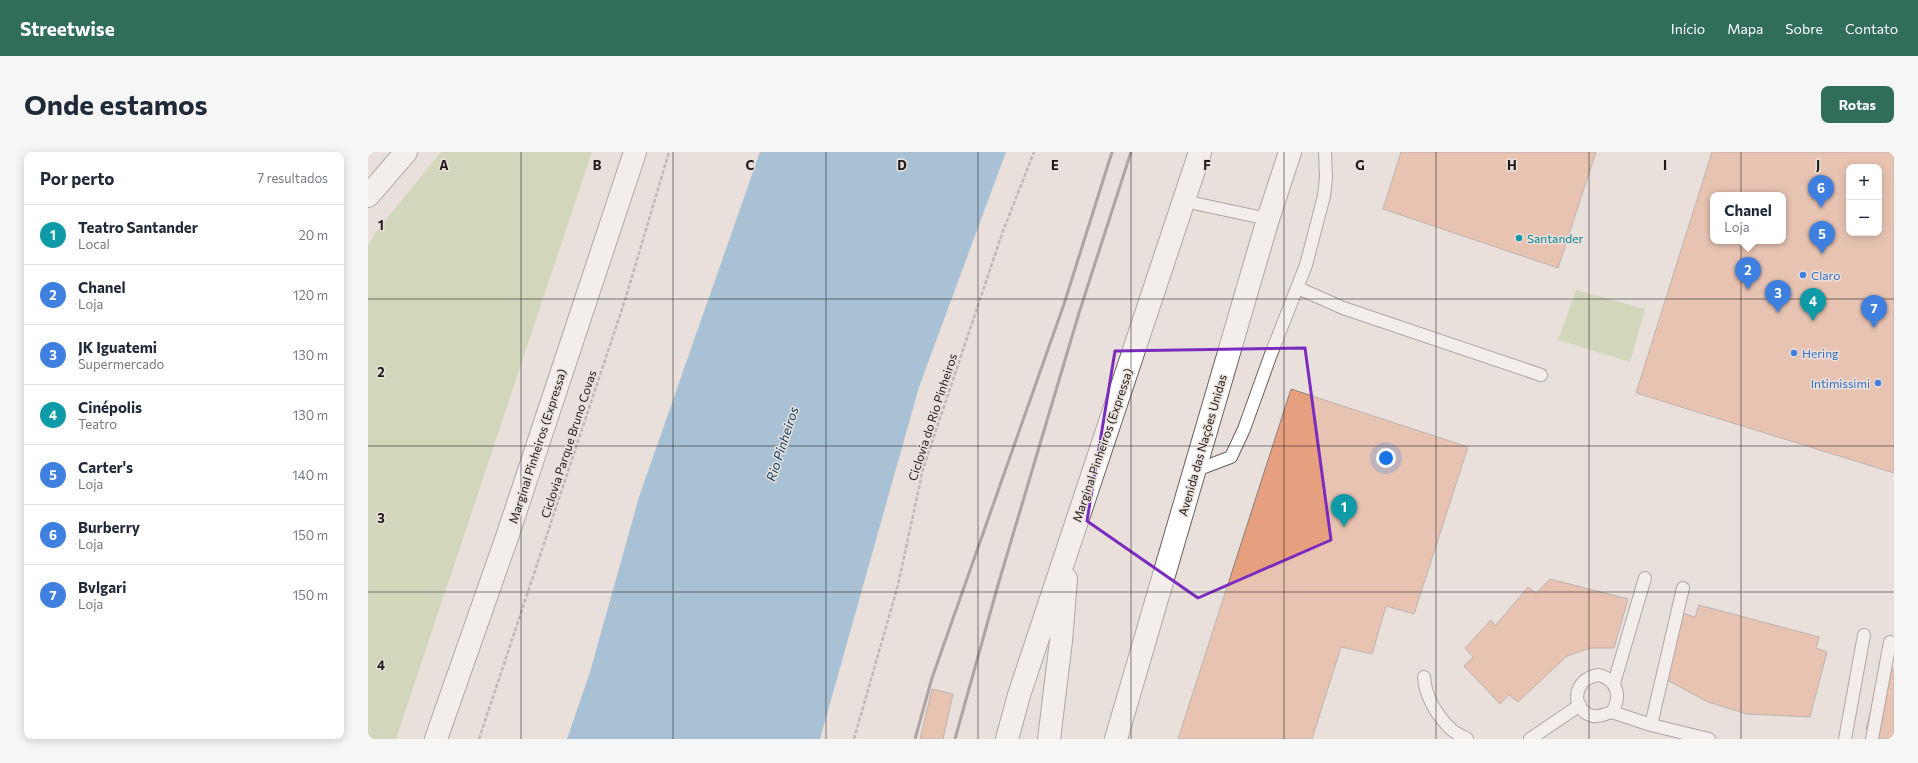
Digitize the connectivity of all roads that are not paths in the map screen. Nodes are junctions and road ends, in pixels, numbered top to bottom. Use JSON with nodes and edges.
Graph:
{"nodes":[{"id":1,"x":406,"y":152,"type":"edge"},
{"id":2,"x":635,"y":152,"type":"edge"},
{"id":3,"x":1200,"y":152,"type":"edge"},
{"id":4,"x":1290,"y":152,"type":"edge"},
{"id":5,"x":1325,"y":152,"type":"edge"},
{"id":6,"x":368,"y":196,"type":"edge"},
{"id":7,"x":1184,"y":201,"type":"junction"},
{"id":8,"x":1268,"y":219,"type":"junction"},
{"id":9,"x":1298,"y":288,"type":"junction"},
{"id":10,"x":1541,"y":375,"type":"dead end"},
{"id":11,"x":1194,"y":471,"type":"junction"},
{"id":12,"x":1069,"y":546,"type":"junction"},
{"id":13,"x":1645,"y":578,"type":"dead end"},
{"id":14,"x":1683,"y":588,"type":"dead end"},
{"id":15,"x":1864,"y":635,"type":"dead end"},
{"id":16,"x":1890,"y":642,"type":"dead end"},
{"id":17,"x":1424,"y":677,"type":"dead end"},
{"id":18,"x":1614,"y":683,"type":"junction"},
{"id":19,"x":1580,"y":705,"type":"junction"},
{"id":20,"x":1612,"y":712,"type":"junction"},
{"id":21,"x":1651,"y":725,"type":"junction"},
{"id":22,"x":436,"y":739,"type":"edge"},
{"id":23,"x":1007,"y":739,"type":"edge"},
{"id":24,"x":1049,"y":739,"type":"edge"},
{"id":25,"x":1116,"y":739,"type":"edge"},
{"id":26,"x":1467,"y":739,"type":"edge"},
{"id":27,"x":1530,"y":739,"type":"edge"},
{"id":28,"x":1709,"y":739,"type":"edge"},
{"id":29,"x":1845,"y":739,"type":"edge"},
{"id":30,"x":1872,"y":739,"type":"edge"}],
"edges":[{"from":1,"to":6,"type":"highway"},
{"from":2,"to":22,"type":"highway","name":"Marginal Pinheiros (Expressa)"},
{"from":3,"to":7,"type":"highway","name":"Marginal Pinheiros (Expressa)"},
{"from":4,"to":8,"type":"highway","name":"Avenida das Nações Unidas"},
{"from":5,"to":9,"type":"lane"},
{"from":7,"to":8,"type":"lane"},
{"from":7,"to":12,"type":"highway","name":"Marginal Pinheiros (Expressa)"},
{"from":8,"to":11,"type":"highway","name":"Avenida das Nações Unidas"},
{"from":9,"to":10,"type":"lane"},
{"from":9,"to":11,"type":"lane"},
{"from":11,"to":25,"type":"highway","name":"Avenida das Nações Unidas"},
{"from":12,"to":23,"type":"highway","name":"Marginal Pinheiros (Expressa)"},
{"from":12,"to":24,"type":"highway"},
{"from":13,"to":18,"type":"lane"},
{"from":14,"to":21,"type":"lane"},
{"from":15,"to":29,"type":"lane"},
{"from":16,"to":30,"type":"lane"},
{"from":17,"to":26,"type":"lane"},
{"from":18,"to":19,"type":"lane"},
{"from":18,"to":20,"type":"lane"},
{"from":19,"to":20,"type":"lane"},
{"from":19,"to":27,"type":"lane"},
{"from":20,"to":21,"type":"lane"},
{"from":21,"to":28,"type":"lane"}]}
